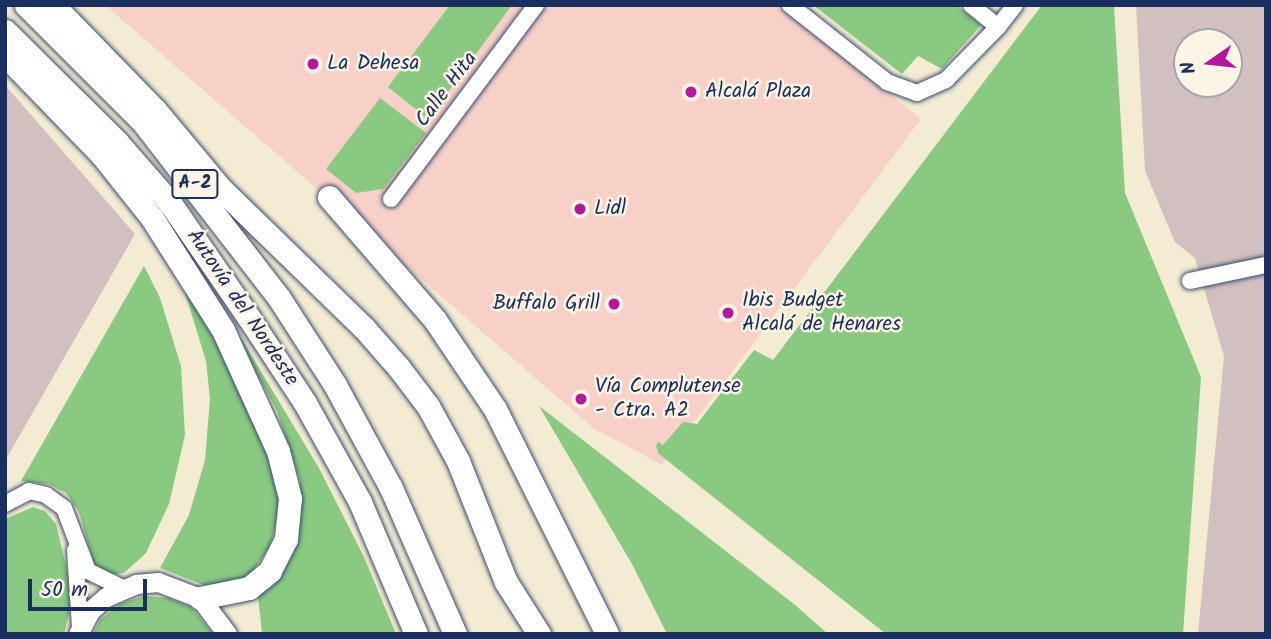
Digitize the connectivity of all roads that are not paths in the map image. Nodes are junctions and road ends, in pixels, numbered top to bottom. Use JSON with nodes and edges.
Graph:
{"nodes":[{"id":1,"x":26,"y":5,"type":"edge"},
{"id":2,"x":53,"y":5,"type":"edge"},
{"id":3,"x":536,"y":5,"type":"edge"},
{"id":4,"x":790,"y":5,"type":"edge"},
{"id":5,"x":971,"y":5,"type":"edge"},
{"id":6,"x":1015,"y":5,"type":"edge"},
{"id":7,"x":998,"y":27,"type":"junction"},
{"id":8,"x":5,"y":31,"type":"edge"},
{"id":9,"x":5,"y":55,"type":"edge"},
{"id":10,"x":329,"y":197,"type":"dead end"},
{"id":11,"x":391,"y":199,"type":"dead end"},
{"id":12,"x":1265,"y":264,"type":"edge"},
{"id":13,"x":1191,"y":281,"type":"dead end"},
{"id":14,"x":5,"y":504,"type":"edge"},
{"id":15,"x":74,"y":534,"type":"junction"},
{"id":16,"x":123,"y":588,"type":"junction"},
{"id":17,"x":200,"y":598,"type":"junction"},
{"id":18,"x":79,"y":630,"type":"edge"},
{"id":19,"x":227,"y":634,"type":"edge"},
{"id":20,"x":416,"y":634,"type":"edge"},
{"id":21,"x":455,"y":634,"type":"edge"},
{"id":22,"x":539,"y":634,"type":"edge"},
{"id":23,"x":607,"y":634,"type":"edge"}],
"edges":[{"from":1,"to":21,"type":"highway","name":"Autovía del Nordeste","number":"A-2"},
{"from":2,"to":22,"type":"highway"},
{"from":3,"to":11,"type":"street","name":"Calle Hita"},
{"from":4,"to":7,"type":"street"},
{"from":5,"to":7,"type":"street"},
{"from":6,"to":7,"type":"street"},
{"from":8,"to":20,"type":"highway","name":"Autovía del Nordeste","number":"A-2"},
{"from":9,"to":17,"type":"highway"},
{"from":10,"to":23,"type":"highway"},
{"from":12,"to":13,"type":"street"},
{"from":14,"to":15,"type":"street"},
{"from":15,"to":16,"type":"street"},
{"from":15,"to":18,"type":"street"},
{"from":16,"to":17,"type":"main road"},
{"from":16,"to":18,"type":"main road"},
{"from":17,"to":19,"type":"main road"}]}
